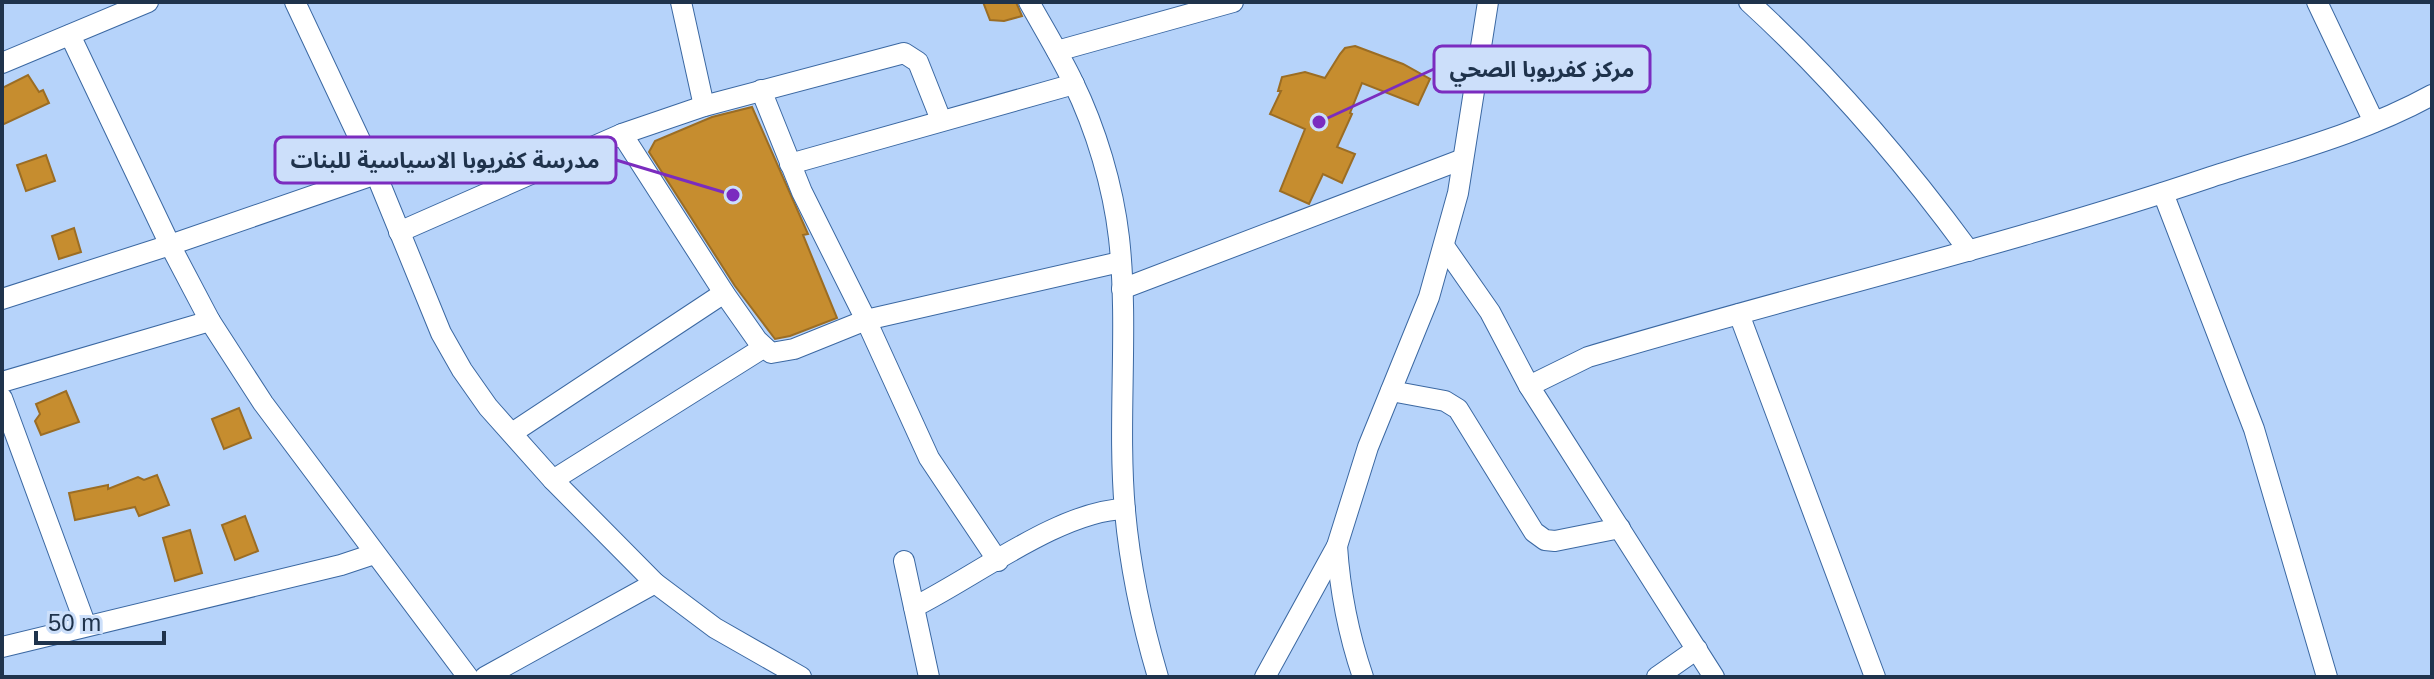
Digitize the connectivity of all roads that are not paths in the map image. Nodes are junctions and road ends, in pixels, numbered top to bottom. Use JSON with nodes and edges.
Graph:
{"nodes":[{"id":1,"x":148,"y":2,"type":"edge"},
{"id":2,"x":295,"y":2,"type":"edge"},
{"id":3,"x":681,"y":2,"type":"edge"},
{"id":4,"x":1029,"y":2,"type":"edge"},
{"id":5,"x":1233,"y":2,"type":"edge"},
{"id":6,"x":1488,"y":2,"type":"edge"},
{"id":7,"x":1749,"y":2,"type":"edge"},
{"id":8,"x":2317,"y":2,"type":"edge"},
{"id":9,"x":70,"y":35,"type":"junction"},
{"id":10,"x":1057,"y":51,"type":"junction"},
{"id":11,"x":2,"y":63,"type":"edge"},
{"id":12,"x":1074,"y":84,"type":"junction"},
{"id":13,"x":761,"y":90,"type":"junction"},
{"id":14,"x":2432,"y":95,"type":"edge"},
{"id":15,"x":704,"y":106,"type":"junction"},
{"id":16,"x":941,"y":120,"type":"junction"},
{"id":17,"x":2374,"y":122,"type":"junction"},
{"id":18,"x":622,"y":134,"type":"junction"},
{"id":19,"x":1463,"y":159,"type":"junction"},
{"id":20,"x":790,"y":164,"type":"junction"},
{"id":21,"x":376,"y":174,"type":"junction"},
{"id":22,"x":2163,"y":193,"type":"junction"},
{"id":23,"x":399,"y":232,"type":"junction"},
{"id":24,"x":170,"y":245,"type":"junction"},
{"id":25,"x":1444,"y":246,"type":"junction"},
{"id":26,"x":1969,"y":251,"type":"junction"},
{"id":27,"x":1120,"y":262,"type":"junction"},
{"id":28,"x":1122,"y":289,"type":"junction"},
{"id":29,"x":724,"y":293,"type":"junction"},
{"id":30,"x":2,"y":299,"type":"edge"},
{"id":31,"x":1739,"y":314,"type":"junction"},
{"id":32,"x":866,"y":320,"type":"junction"},
{"id":33,"x":210,"y":321,"type":"junction"},
{"id":34,"x":763,"y":348,"type":"junction"},
{"id":35,"x":2,"y":382,"type":"edge"},
{"id":36,"x":1529,"y":386,"type":"junction"},
{"id":37,"x":1391,"y":391,"type":"junction"},
{"id":38,"x":2,"y":398,"type":"edge"},
{"id":39,"x":512,"y":433,"type":"junction"},
{"id":40,"x":553,"y":480,"type":"junction"},
{"id":41,"x":1125,"y":509,"type":"junction"},
{"id":42,"x":1620,"y":528,"type":"junction"},
{"id":43,"x":1337,"y":546,"type":"junction"},
{"id":44,"x":374,"y":554,"type":"junction"},
{"id":45,"x":904,"y":561,"type":"dead end"},
{"id":46,"x":998,"y":561,"type":"junction"},
{"id":47,"x":655,"y":583,"type":"junction"},
{"id":48,"x":914,"y":607,"type":"junction"},
{"id":49,"x":86,"y":626,"type":"junction"},
{"id":50,"x":2,"y":647,"type":"edge"},
{"id":51,"x":1697,"y":649,"type":"junction"},
{"id":52,"x":468,"y":677,"type":"edge"},
{"id":53,"x":485,"y":677,"type":"edge"},
{"id":54,"x":801,"y":677,"type":"edge"},
{"id":55,"x":929,"y":677,"type":"edge"},
{"id":56,"x":1158,"y":677,"type":"edge"},
{"id":57,"x":1265,"y":677,"type":"edge"},
{"id":58,"x":1363,"y":677,"type":"edge"},
{"id":59,"x":1657,"y":677,"type":"edge"},
{"id":60,"x":1714,"y":677,"type":"edge"},
{"id":61,"x":1875,"y":677,"type":"edge"},
{"id":62,"x":2327,"y":677,"type":"edge"}],
"edges":[{"from":1,"to":9,"type":"street"},
{"from":2,"to":21,"type":"street"},
{"from":3,"to":15,"type":"street"},
{"from":4,"to":10,"type":"street"},
{"from":5,"to":10,"type":"street"},
{"from":6,"to":19,"type":"street"},
{"from":7,"to":26,"type":"street"},
{"from":8,"to":17,"type":"street"},
{"from":9,"to":11,"type":"street"},
{"from":9,"to":24,"type":"street"},
{"from":10,"to":12,"type":"street"},
{"from":12,"to":16,"type":"street"},
{"from":12,"to":27,"type":"street"},
{"from":13,"to":15,"type":"street"},
{"from":13,"to":16,"type":"street"},
{"from":13,"to":20,"type":"street"},
{"from":14,"to":17,"type":"street"},
{"from":15,"to":18,"type":"street"},
{"from":16,"to":20,"type":"street"},
{"from":17,"to":22,"type":"street"},
{"from":18,"to":23,"type":"street"},
{"from":18,"to":29,"type":"street"},
{"from":19,"to":25,"type":"street"},
{"from":19,"to":28,"type":"street"},
{"from":20,"to":32,"type":"street"},
{"from":21,"to":23,"type":"street"},
{"from":21,"to":24,"type":"street"},
{"from":22,"to":26,"type":"street"},
{"from":22,"to":62,"type":"street"},
{"from":23,"to":39,"type":"street"},
{"from":24,"to":30,"type":"street"},
{"from":24,"to":33,"type":"street"},
{"from":25,"to":36,"type":"street"},
{"from":25,"to":37,"type":"street"},
{"from":26,"to":31,"type":"street"},
{"from":27,"to":28,"type":"street"},
{"from":27,"to":32,"type":"street"},
{"from":28,"to":41,"type":"street"},
{"from":29,"to":34,"type":"street"},
{"from":29,"to":39,"type":"street"},
{"from":31,"to":36,"type":"street"},
{"from":31,"to":61,"type":"street"},
{"from":32,"to":34,"type":"street"},
{"from":32,"to":46,"type":"street"},
{"from":33,"to":35,"type":"street"},
{"from":33,"to":44,"type":"street"},
{"from":34,"to":40,"type":"street"},
{"from":36,"to":42,"type":"street"},
{"from":37,"to":42,"type":"street"},
{"from":37,"to":43,"type":"street"},
{"from":38,"to":49,"type":"street"},
{"from":39,"to":40,"type":"street"},
{"from":40,"to":47,"type":"street"},
{"from":41,"to":46,"type":"street"},
{"from":41,"to":56,"type":"street"},
{"from":42,"to":51,"type":"street"},
{"from":43,"to":57,"type":"street"},
{"from":43,"to":58,"type":"street"},
{"from":44,"to":49,"type":"street"},
{"from":44,"to":52,"type":"street"},
{"from":45,"to":48,"type":"street"},
{"from":46,"to":48,"type":"street"},
{"from":47,"to":53,"type":"street"},
{"from":47,"to":54,"type":"street"},
{"from":48,"to":55,"type":"street"},
{"from":49,"to":50,"type":"street"},
{"from":51,"to":59,"type":"street"},
{"from":51,"to":60,"type":"street"}]}
